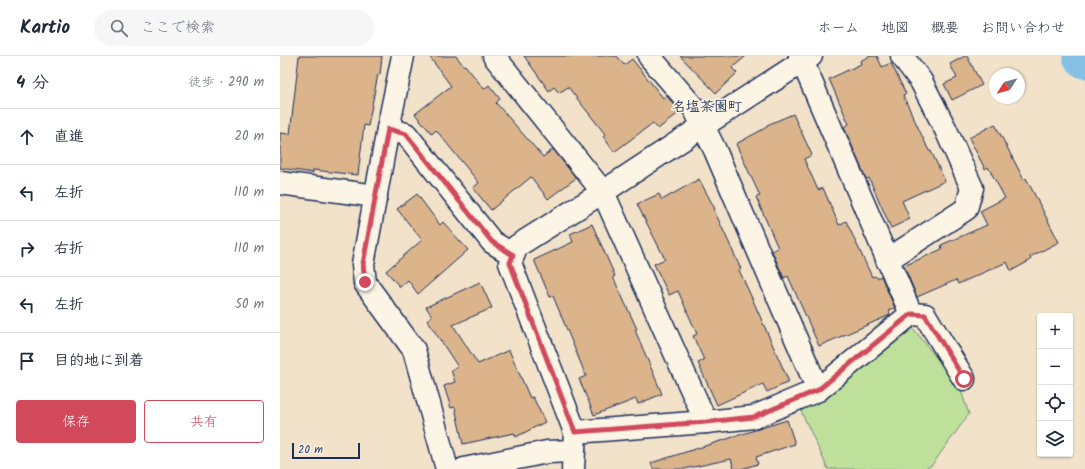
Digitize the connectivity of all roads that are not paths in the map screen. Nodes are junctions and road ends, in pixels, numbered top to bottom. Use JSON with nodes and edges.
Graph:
{"nodes":[{"id":1,"x":403,"y":56,"type":"edge"},
{"id":2,"x":494,"y":56,"type":"edge"},
{"id":3,"x":649,"y":56,"type":"edge"},
{"id":4,"x":902,"y":56,"type":"edge"},
{"id":5,"x":804,"y":58,"type":"edge"},
{"id":6,"x":703,"y":126,"type":"junction"},
{"id":7,"x":388,"y":129,"type":"junction"},
{"id":8,"x":280,"y":183,"type":"edge"},
{"id":9,"x":603,"y":192,"type":"junction"},
{"id":10,"x":376,"y":196,"type":"junction"},
{"id":11,"x":513,"y":255,"type":"junction"},
{"id":12,"x":887,"y":260,"type":"junction"},
{"id":13,"x":911,"y":314,"type":"junction"},
{"id":14,"x":964,"y":379,"type":"dead end"},
{"id":15,"x":818,"y":390,"type":"junction"},
{"id":16,"x":706,"y":422,"type":"junction"},
{"id":17,"x":574,"y":451,"type":"edge"},
{"id":18,"x":447,"y":469,"type":"edge"},
{"id":19,"x":464,"y":469,"type":"edge"}],
"edges":[{"from":1,"to":7,"type":"street"},
{"from":2,"to":9,"type":"street"},
{"from":3,"to":6,"type":"street"},
{"from":4,"to":12,"type":"street"},
{"from":5,"to":6,"type":"street"},
{"from":5,"to":12,"type":"street"},
{"from":6,"to":9,"type":"street"},
{"from":6,"to":15,"type":"street"},
{"from":7,"to":10,"type":"street"},
{"from":7,"to":11,"type":"street"},
{"from":8,"to":10,"type":"street"},
{"from":9,"to":11,"type":"street"},
{"from":9,"to":16,"type":"street"},
{"from":10,"to":18,"type":"street"},
{"from":11,"to":17,"type":"street"},
{"from":12,"to":13,"type":"street"},
{"from":13,"to":14,"type":"street"},
{"from":13,"to":15,"type":"street"},
{"from":15,"to":16,"type":"street"},
{"from":16,"to":17,"type":"street"},
{"from":17,"to":19,"type":"street"}]}
